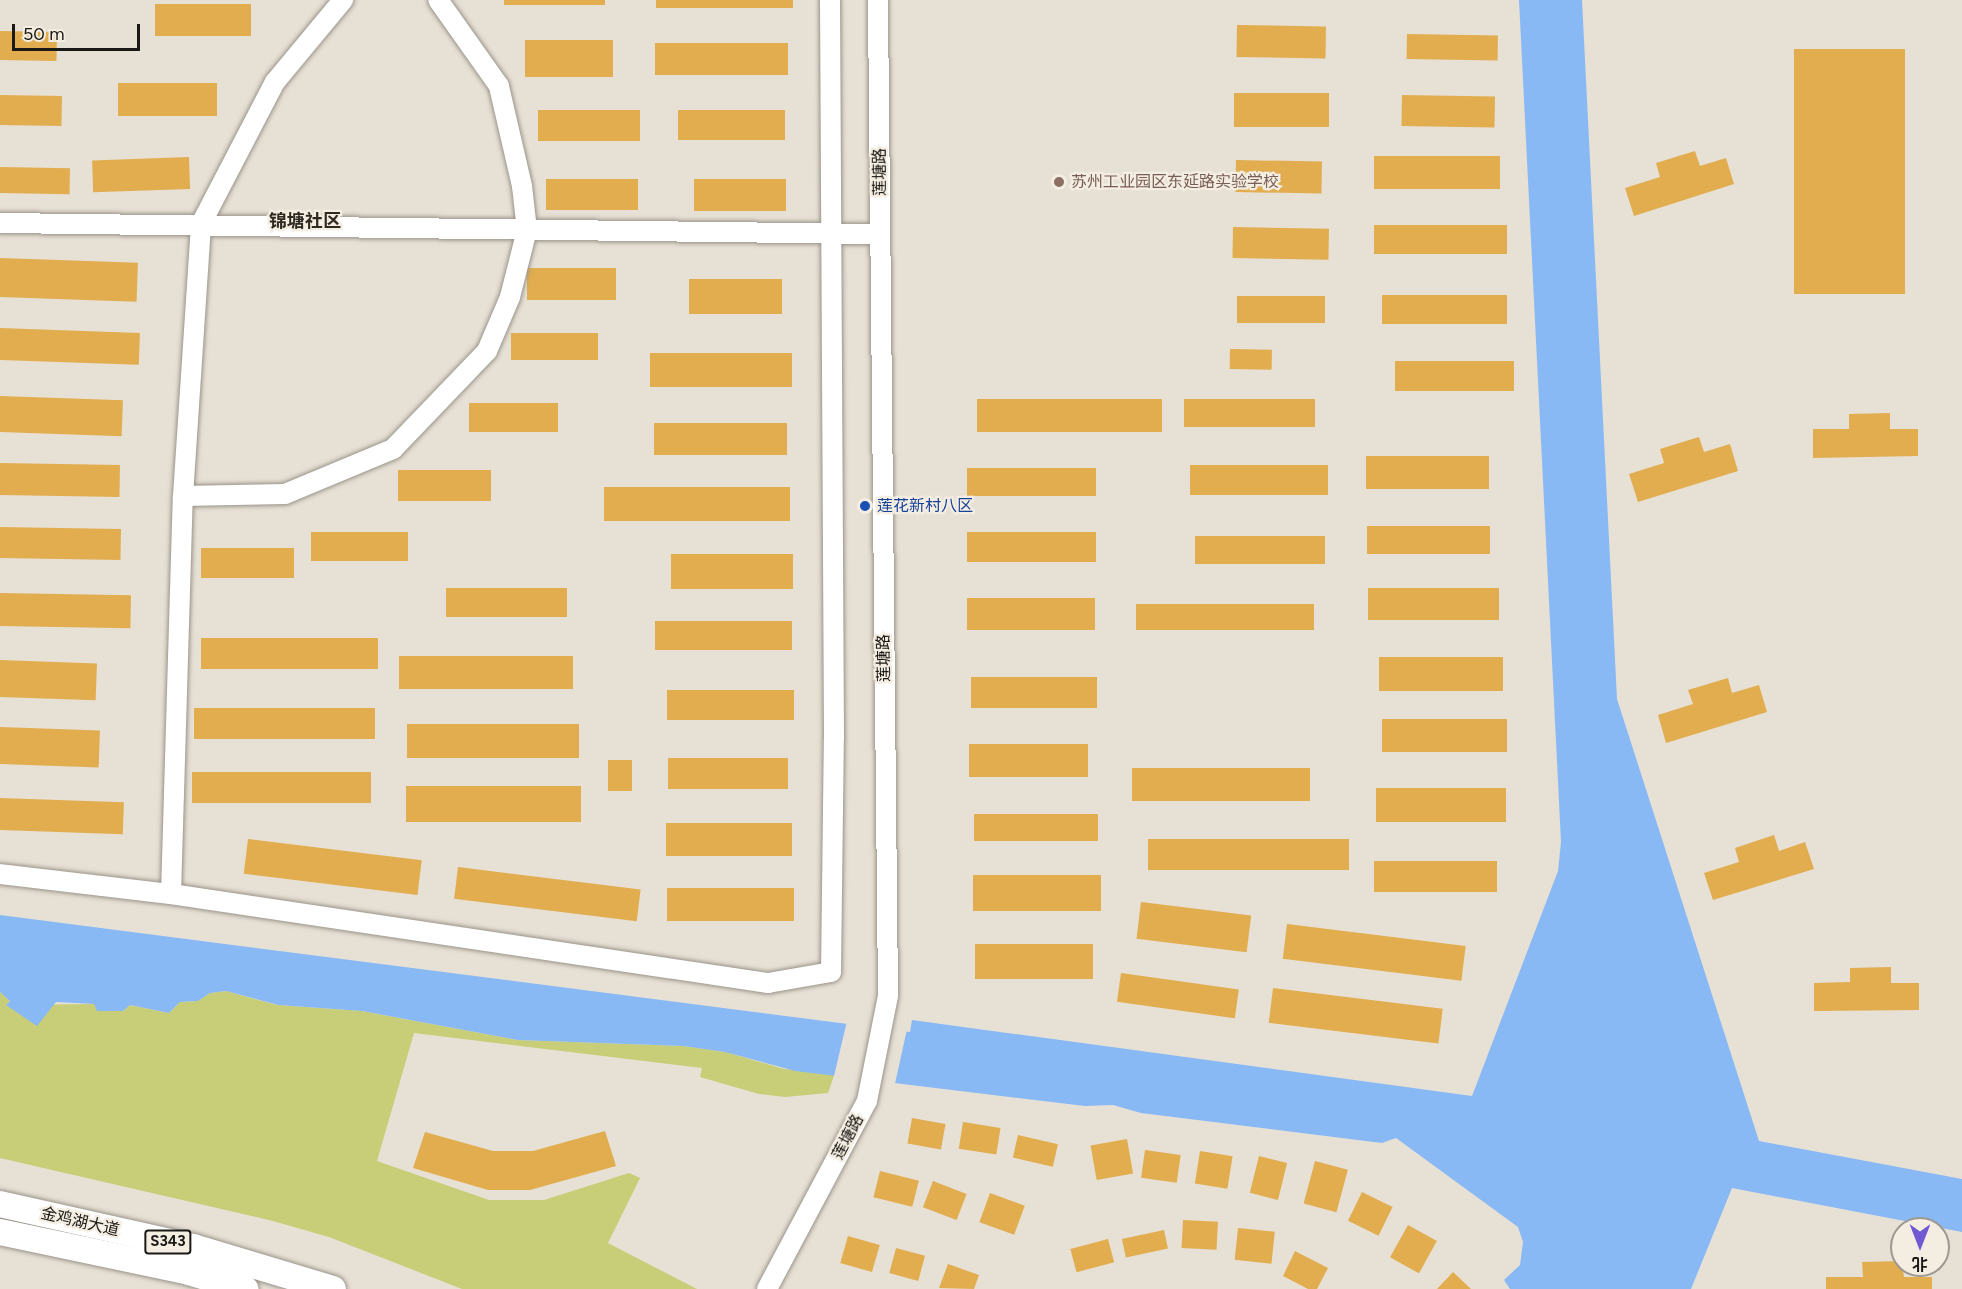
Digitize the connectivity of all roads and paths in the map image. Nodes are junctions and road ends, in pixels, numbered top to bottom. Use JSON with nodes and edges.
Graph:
{"nodes":[{"id":1,"x":343,"y":0,"type":"edge"},
{"id":2,"x":438,"y":0,"type":"edge"},
{"id":3,"x":830,"y":0,"type":"edge"},
{"id":4,"x":878,"y":0,"type":"edge"},
{"id":5,"x":0,"y":223,"type":"edge"},
{"id":6,"x":201,"y":224,"type":"junction"},
{"id":7,"x":527,"y":230,"type":"junction"},
{"id":8,"x":832,"y":234,"type":"junction"},
{"id":9,"x":880,"y":234,"type":"junction"},
{"id":10,"x":183,"y":496,"type":"junction"},
{"id":11,"x":0,"y":874,"type":"edge"},
{"id":12,"x":171,"y":894,"type":"junction"},
{"id":13,"x":0,"y":1204,"type":"edge"},
{"id":14,"x":0,"y":1232,"type":"edge"},
{"id":15,"x":245,"y":1289,"type":"edge"},
{"id":16,"x":333,"y":1289,"type":"edge"},
{"id":17,"x":767,"y":1289,"type":"edge"}],
"edges":[{"from":1,"to":6,"type":"street"},
{"from":2,"to":7,"type":"street"},
{"from":3,"to":8,"type":"street"},
{"from":4,"to":9,"type":"street","name":"莲塘路"},
{"from":5,"to":6,"type":"street"},
{"from":6,"to":7,"type":"street"},
{"from":6,"to":10,"type":"street"},
{"from":7,"to":8,"type":"street"},
{"from":7,"to":10,"type":"street"},
{"from":8,"to":9,"type":"street"},
{"from":8,"to":12,"type":"street"},
{"from":9,"to":17,"type":"street","name":"莲塘路"},
{"from":10,"to":12,"type":"street"},
{"from":11,"to":12,"type":"street"},
{"from":13,"to":16,"type":"main road","name":"金鸡湖大道","number":"S343"},
{"from":14,"to":15,"type":"main road","name":"金鸡湖大道","number":"S343"}]}
